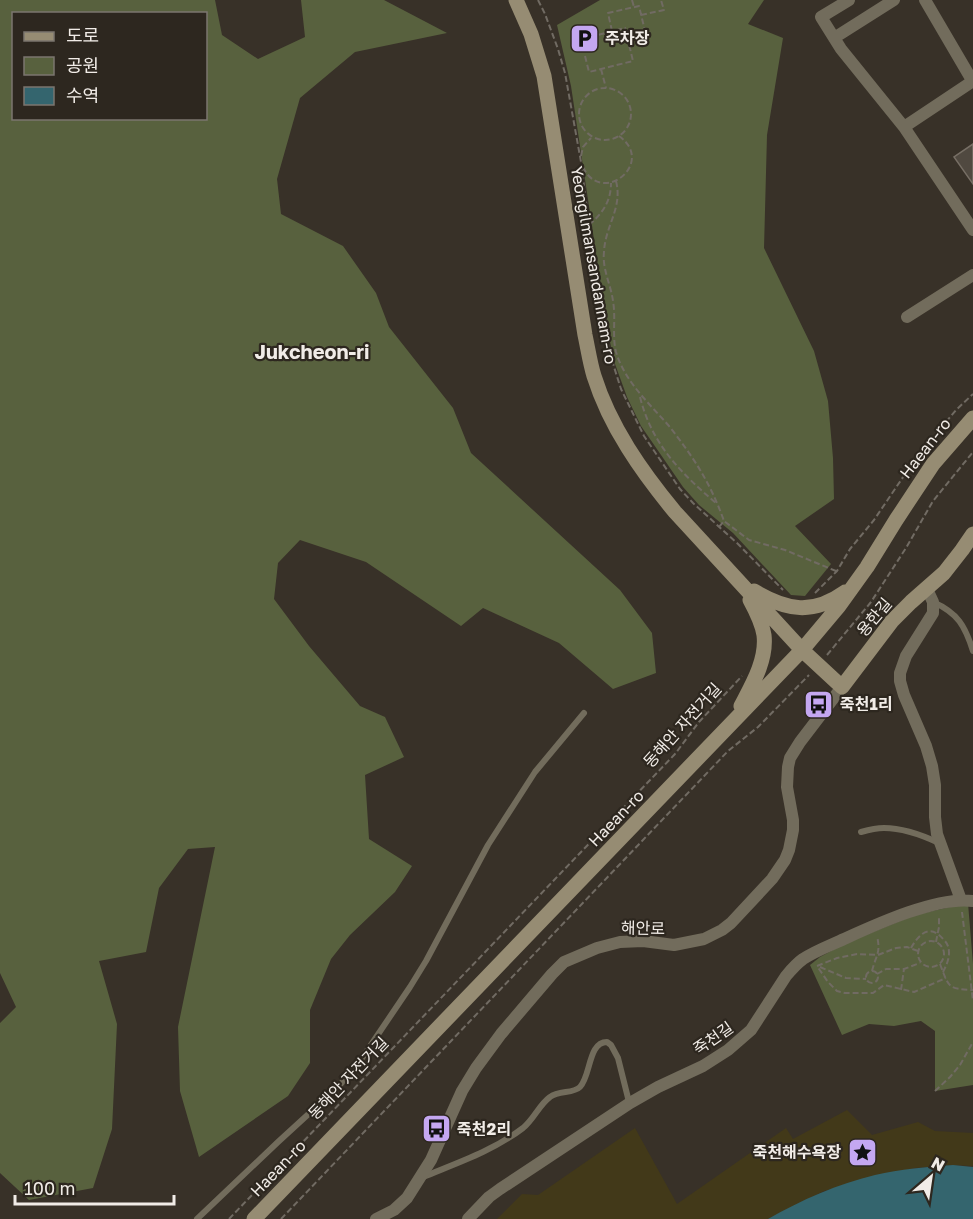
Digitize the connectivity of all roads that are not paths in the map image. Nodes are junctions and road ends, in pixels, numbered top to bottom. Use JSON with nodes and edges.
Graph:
{"nodes":[{"id":1,"x":516,"y":0,"type":"edge"},
{"id":2,"x":849,"y":0,"type":"edge"},
{"id":3,"x":894,"y":0,"type":"edge"},
{"id":4,"x":925,"y":0,"type":"edge"},
{"id":5,"x":834,"y":38,"type":"junction"},
{"id":6,"x":973,"y":81,"type":"edge"},
{"id":7,"x":904,"y":127,"type":"junction"},
{"id":8,"x":973,"y":230,"type":"edge"},
{"id":9,"x":973,"y":275,"type":"edge"},
{"id":10,"x":907,"y":316,"type":"dead end"},
{"id":11,"x":973,"y":418,"type":"edge"},
{"id":12,"x":973,"y":534,"type":"edge"},
{"id":13,"x":742,"y":584,"type":"junction"},
{"id":14,"x":853,"y":587,"type":"junction"},
{"id":15,"x":930,"y":595,"type":"junction"},
{"id":16,"x":802,"y":650,"type":"junction"},
{"id":17,"x":973,"y":651,"type":"edge"},
{"id":18,"x":842,"y":687,"type":"junction"},
{"id":19,"x":584,"y":713,"type":"dead end"},
{"id":20,"x":731,"y":725,"type":"junction"},
{"id":21,"x":861,"y":832,"type":"dead end"},
{"id":22,"x":939,"y":843,"type":"junction"},
{"id":23,"x":967,"y":900,"type":"edge"},
{"id":24,"x":630,"y":1103,"type":"junction"},
{"id":25,"x":421,"y":1177,"type":"junction"},
{"id":26,"x":197,"y":1219,"type":"edge"},
{"id":27,"x":254,"y":1219,"type":"edge"},
{"id":28,"x":376,"y":1219,"type":"edge"},
{"id":29,"x":468,"y":1219,"type":"edge"}],
"edges":[{"from":1,"to":13,"type":"street","name":"Yeongilmansandannam-ro"},
{"from":2,"to":5,"type":"street"},
{"from":3,"to":5,"type":"street"},
{"from":4,"to":6,"type":"street"},
{"from":5,"to":7,"type":"street"},
{"from":6,"to":7,"type":"street"},
{"from":7,"to":8,"type":"street"},
{"from":9,"to":10,"type":"street"},
{"from":11,"to":14,"type":"street","name":"Haean-ro"},
{"from":12,"to":15,"type":"street","name":"용한길"},
{"from":13,"to":14,"type":"street"},
{"from":13,"to":16,"type":"street","name":"Yeongilmansandannam-ro"},
{"from":13,"to":20,"type":"street"},
{"from":14,"to":16,"type":"street","name":"Haean-ro"},
{"from":15,"to":17,"type":"lane"},
{"from":15,"to":18,"type":"street","name":"용한길"},
{"from":15,"to":22,"type":"street"},
{"from":16,"to":18,"type":"street"},
{"from":16,"to":20,"type":"street","name":"Haean-ro"},
{"from":18,"to":25,"type":"street","name":"해안로"},
{"from":19,"to":26,"type":"lane"},
{"from":20,"to":27,"type":"street","name":"Haean-ro"},
{"from":21,"to":22,"type":"lane"},
{"from":22,"to":23,"type":"street"},
{"from":23,"to":24,"type":"street","name":"죽천길"},
{"from":24,"to":25,"type":"lane"},
{"from":24,"to":29,"type":"street","name":"죽천길"},
{"from":25,"to":28,"type":"street","name":"해안로"}]}
